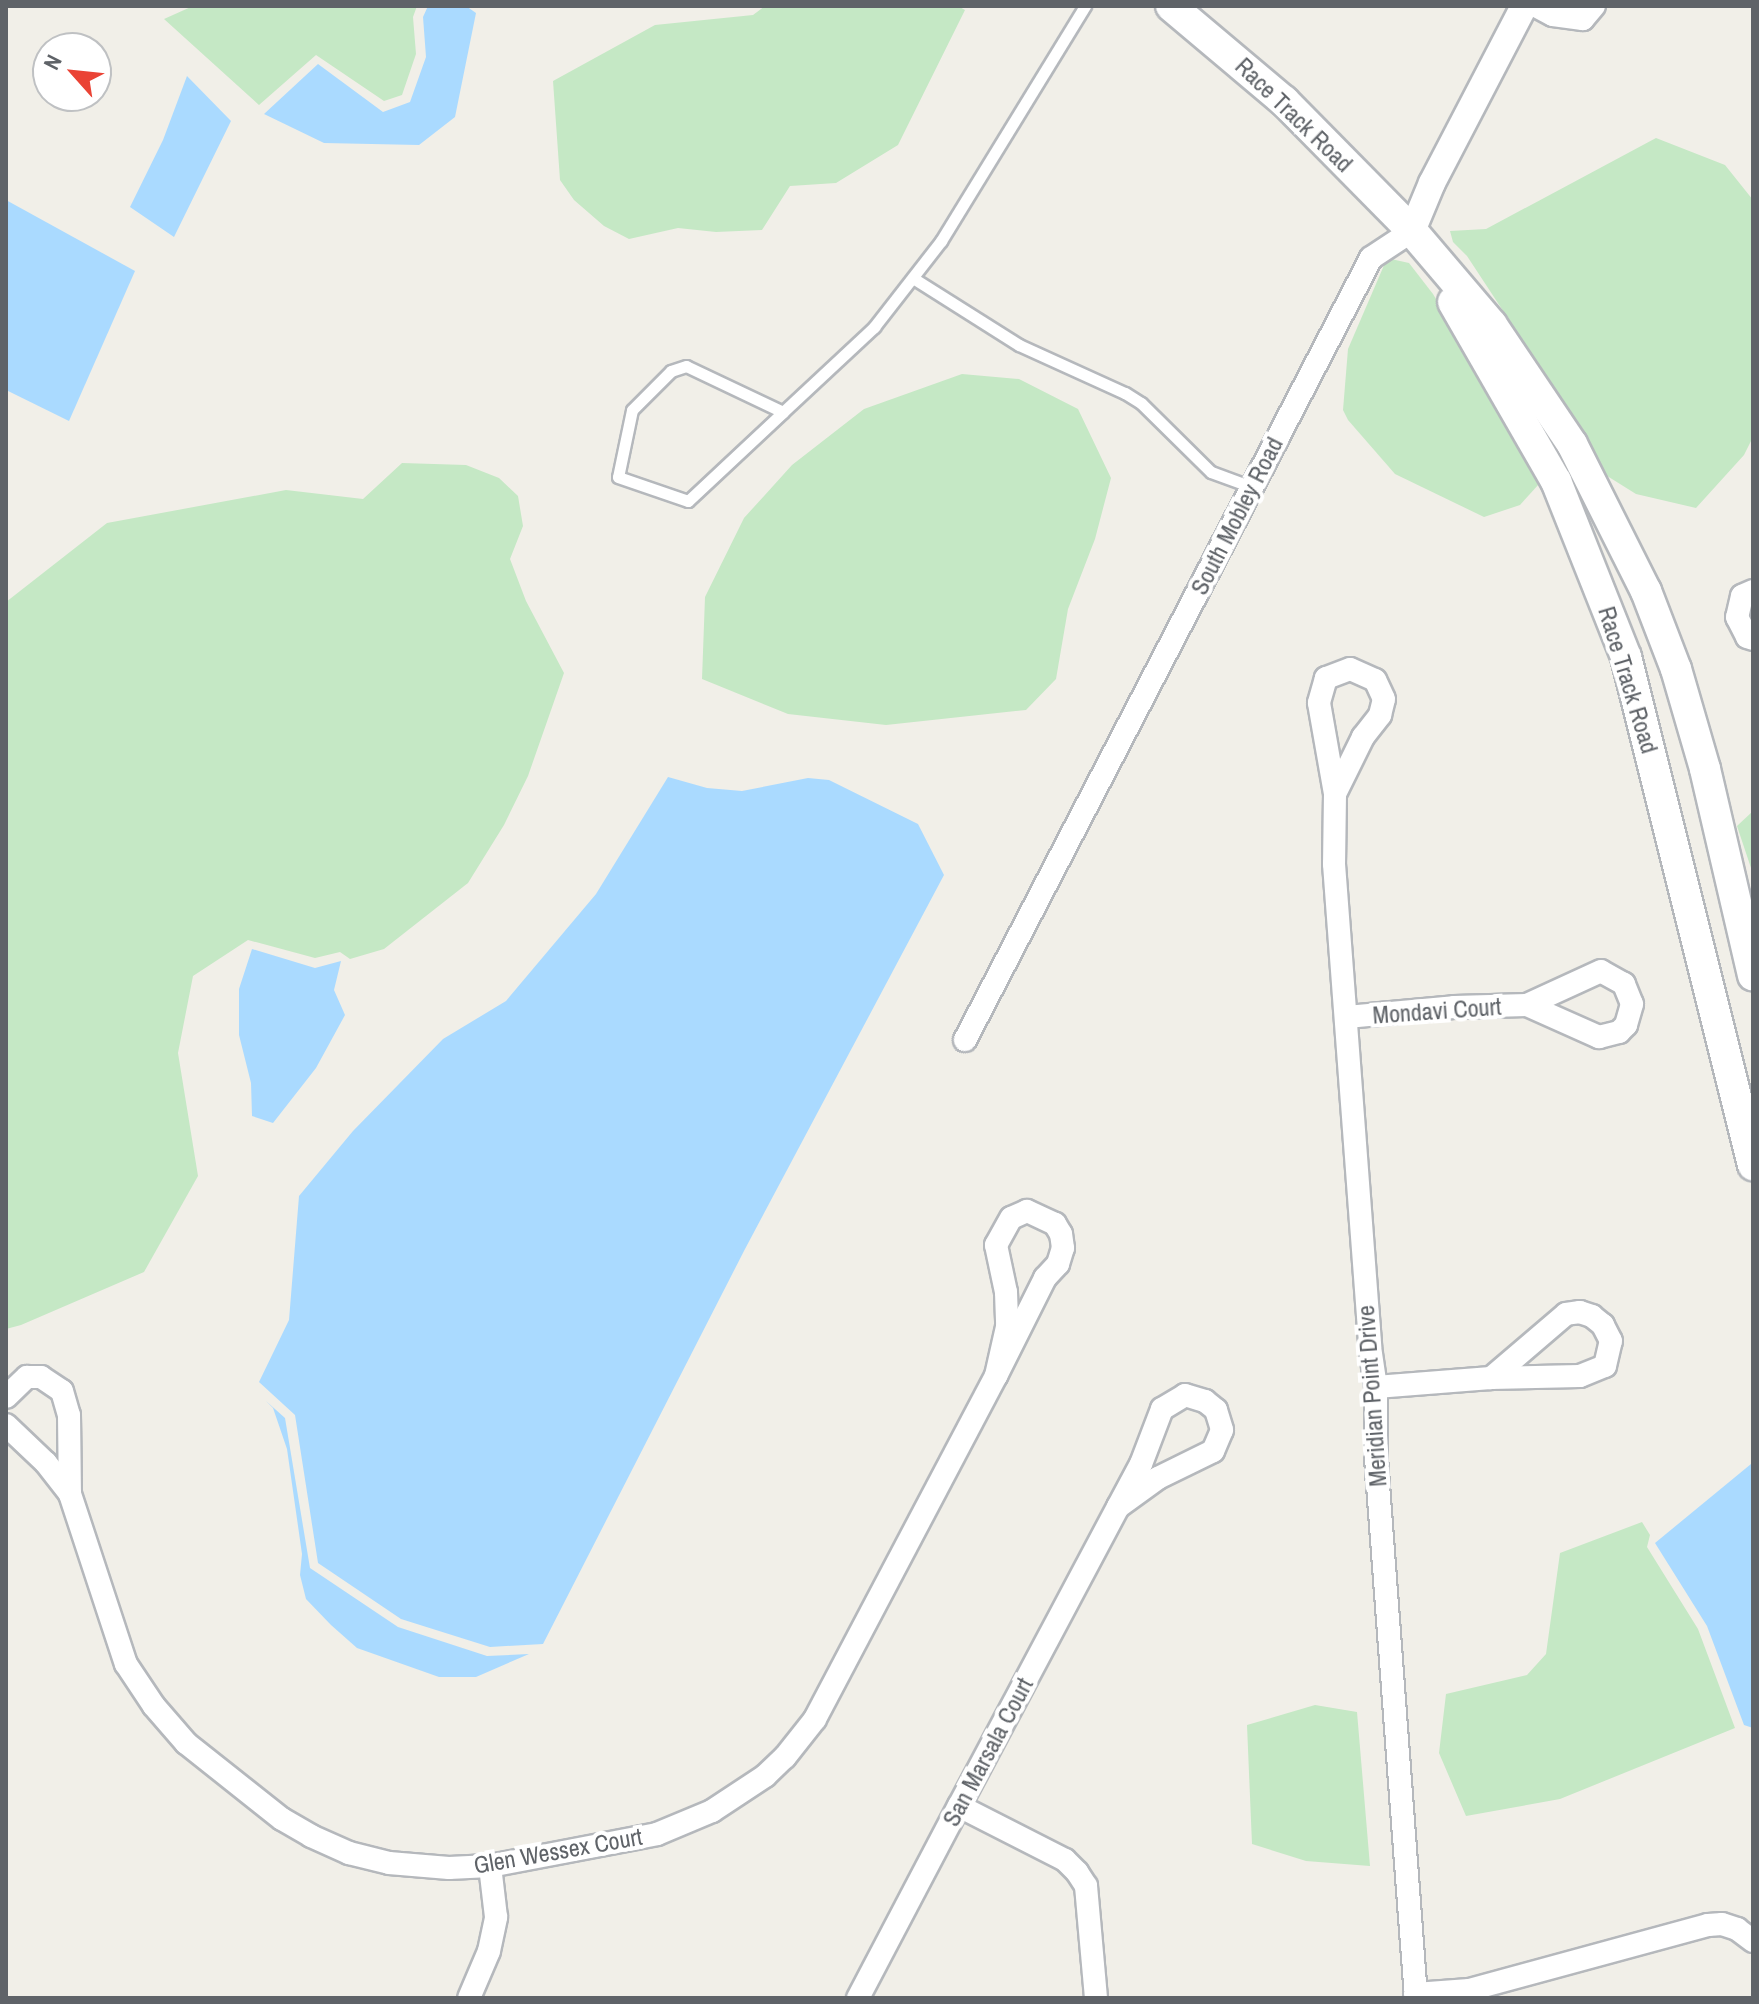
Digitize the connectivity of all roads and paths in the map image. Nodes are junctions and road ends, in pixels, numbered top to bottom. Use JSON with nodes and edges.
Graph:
{"nodes":[{"id":1,"x":1085,"y":6,"type":"edge"},
{"id":2,"x":1171,"y":6,"type":"edge"},
{"id":3,"x":1524,"y":6,"type":"edge"},
{"id":4,"x":1536,"y":6,"type":"edge"},
{"id":5,"x":1594,"y":6,"type":"edge"},
{"id":6,"x":1412,"y":231,"type":"junction"},
{"id":7,"x":913,"y":278,"type":"junction"},
{"id":8,"x":783,"y":412,"type":"junction"},
{"id":9,"x":1252,"y":487,"type":"junction"},
{"id":10,"x":1753,"y":591,"type":"edge"},
{"id":11,"x":1753,"y":639,"type":"edge"},
{"id":12,"x":1335,"y":794,"type":"junction"},
{"id":13,"x":1728,"y":873,"type":"junction"},
{"id":14,"x":1684,"y":887,"type":"junction"},
{"id":15,"x":1753,"y":976,"type":"edge"},
{"id":16,"x":1527,"y":1005,"type":"dead end"},
{"id":17,"x":1347,"y":1017,"type":"junction"},
{"id":18,"x":965,"y":1040,"type":"dead end"},
{"id":19,"x":1745,"y":1115,"type":"edge"},
{"id":20,"x":1753,"y":1165,"type":"edge"},
{"id":21,"x":996,"y":1376,"type":"junction"},
{"id":22,"x":1491,"y":1378,"type":"junction"},
{"id":23,"x":1376,"y":1387,"type":"junction"},
{"id":24,"x":6,"y":1397,"type":"edge"},
{"id":25,"x":6,"y":1425,"type":"edge"},
{"id":26,"x":70,"y":1494,"type":"junction"},
{"id":27,"x":1118,"y":1507,"type":"junction"},
{"id":28,"x":959,"y":1806,"type":"junction"},
{"id":29,"x":490,"y":1866,"type":"junction"},
{"id":30,"x":1753,"y":1941,"type":"edge"},
{"id":31,"x":1416,"y":1996,"type":"edge"},
{"id":32,"x":469,"y":1998,"type":"edge"},
{"id":33,"x":858,"y":1998,"type":"edge"},
{"id":34,"x":1096,"y":1998,"type":"edge"}],
"edges":[{"from":1,"to":7,"type":"lane"},
{"from":2,"to":6,"type":"main road","name":"Race Track Road"},
{"from":3,"to":6,"type":"street"},
{"from":4,"to":5,"type":"street"},
{"from":6,"to":9,"type":"street","name":"South Mobley Road"},
{"from":6,"to":13,"type":"main road","name":"Race Track Road"},
{"from":6,"to":14,"type":"main road","name":"Race Track Road"},
{"from":7,"to":8,"type":"lane"},
{"from":7,"to":9,"type":"lane"},
{"from":8,"to":8,"type":"lane"},
{"from":9,"to":18,"type":"street","name":"South Mobley Road"},
{"from":10,"to":11,"type":"street"},
{"from":12,"to":12,"type":"street","name":"Meridian Point Drive"},
{"from":12,"to":17,"type":"street","name":"Meridian Point Drive"},
{"from":13,"to":14,"type":"main road"},
{"from":13,"to":15,"type":"main road","name":"Race Track Road"},
{"from":14,"to":19,"type":"main road","name":"Race Track Road"},
{"from":16,"to":17,"type":"street","name":"Mondavi Court"},
{"from":17,"to":23,"type":"street","name":"Meridian Point Drive"},
{"from":19,"to":20,"type":"main road","name":"Race Track Road"},
{"from":21,"to":21,"type":"street","name":"Glen Wessex Court"},
{"from":21,"to":29,"type":"street","name":"Glen Wessex Court"},
{"from":22,"to":22,"type":"street"},
{"from":22,"to":23,"type":"street"},
{"from":23,"to":31,"type":"street","name":"Meridian Point Drive"},
{"from":24,"to":26,"type":"street","name":"Glen Wessex Court"},
{"from":25,"to":26,"type":"street","name":"Glen Wessex Court"},
{"from":26,"to":29,"type":"street","name":"Glen Wessex Court"},
{"from":27,"to":27,"type":"street","name":"San Marsala Court"},
{"from":27,"to":28,"type":"street","name":"San Marsala Court"},
{"from":28,"to":33,"type":"street","name":"San Marsala Court"},
{"from":28,"to":34,"type":"street"},
{"from":29,"to":32,"type":"street"},
{"from":30,"to":31,"type":"street"}]}
